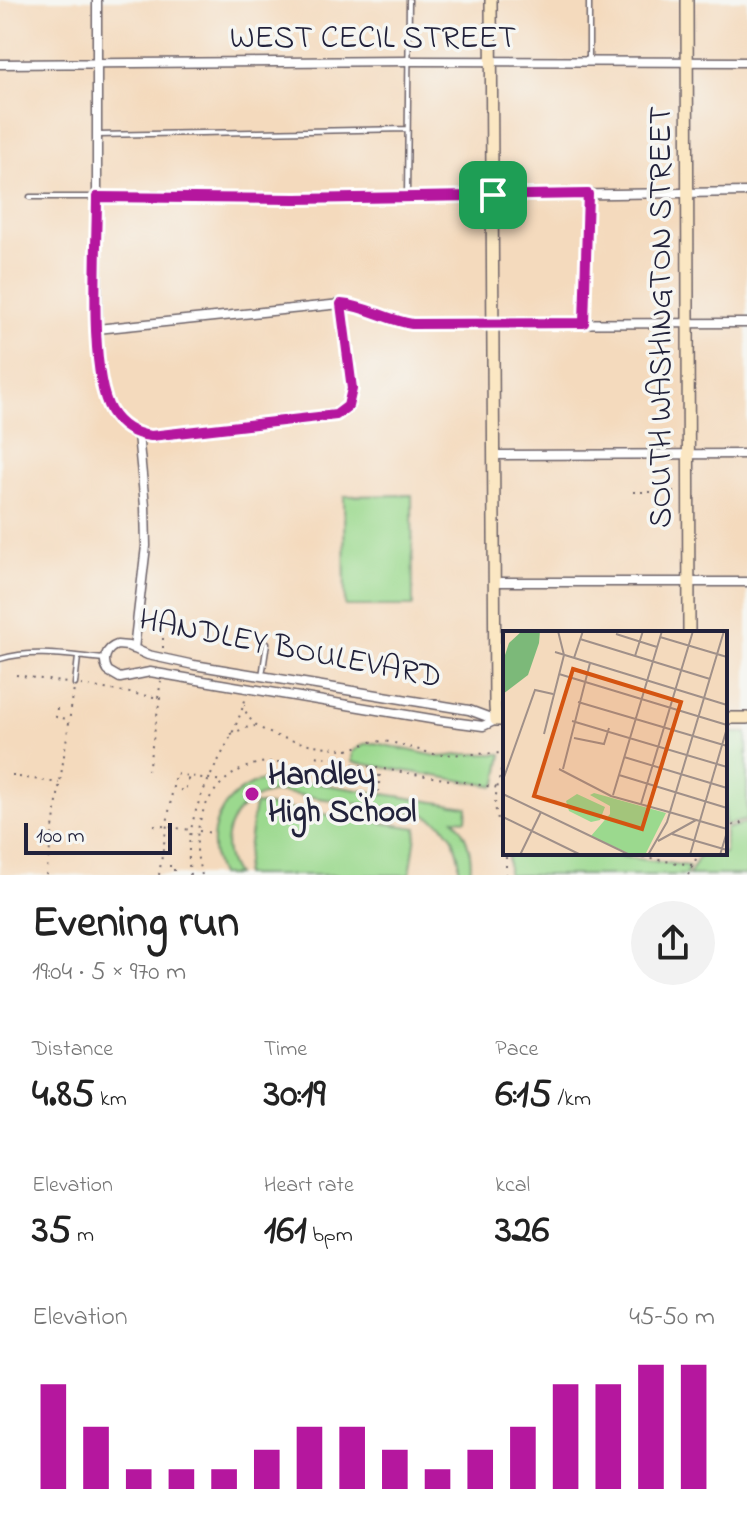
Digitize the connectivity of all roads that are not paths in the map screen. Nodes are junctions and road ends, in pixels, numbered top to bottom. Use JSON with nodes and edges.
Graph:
{"nodes":[{"id":1,"x":97,"y":0,"type":"edge"},
{"id":2,"x":409,"y":0,"type":"edge"},
{"id":3,"x":491,"y":0,"type":"edge"},
{"id":4,"x":589,"y":0,"type":"edge"},
{"id":5,"x":687,"y":0,"type":"edge"},
{"id":6,"x":409,"y":61,"type":"junction"},
{"id":7,"x":589,"y":62,"type":"junction"},
{"id":8,"x":747,"y":62,"type":"edge"},
{"id":9,"x":97,"y":63,"type":"junction"},
{"id":10,"x":491,"y":63,"type":"junction"},
{"id":11,"x":687,"y":63,"type":"junction"},
{"id":12,"x":0,"y":64,"type":"edge"},
{"id":13,"x":407,"y":129,"type":"junction"},
{"id":14,"x":98,"y":135,"type":"junction"},
{"id":15,"x":747,"y":192,"type":"edge"},
{"id":16,"x":588,"y":194,"type":"junction"},
{"id":17,"x":687,"y":194,"type":"junction"},
{"id":18,"x":493,"y":195,"type":"junction"},
{"id":19,"x":407,"y":196,"type":"junction"},
{"id":20,"x":30,"y":197,"type":"dead end"},
{"id":21,"x":97,"y":197,"type":"junction"},
{"id":22,"x":341,"y":304,"type":"junction"},
{"id":23,"x":494,"y":323,"type":"junction"},
{"id":24,"x":584,"y":323,"type":"junction"},
{"id":25,"x":688,"y":323,"type":"junction"},
{"id":26,"x":747,"y":323,"type":"edge"},
{"id":27,"x":97,"y":329,"type":"junction"},
{"id":28,"x":138,"y":434,"type":"junction"},
{"id":29,"x":688,"y":454,"type":"junction"},
{"id":30,"x":747,"y":454,"type":"edge"},
{"id":31,"x":495,"y":455,"type":"junction"},
{"id":32,"x":495,"y":582,"type":"junction"},
{"id":33,"x":689,"y":582,"type":"junction"},
{"id":34,"x":747,"y":582,"type":"edge"},
{"id":35,"x":689,"y":631,"type":"edge"},
{"id":36,"x":267,"y":643,"type":"dead end"},
{"id":37,"x":134,"y":649,"type":"junction"},
{"id":38,"x":78,"y":657,"type":"junction"},
{"id":39,"x":0,"y":659,"type":"edge"},
{"id":40,"x":105,"y":659,"type":"junction"},
{"id":41,"x":264,"y":677,"type":"junction"},
{"id":42,"x":75,"y":684,"type":"road end"},
{"id":43,"x":263,"y":692,"type":"junction"},
{"id":44,"x":374,"y":695,"type":"junction"},
{"id":45,"x":372,"y":709,"type":"junction"},
{"id":46,"x":500,"y":720,"type":"edge"}],
"edges":[{"from":1,"to":9,"type":"street"},
{"from":2,"to":6,"type":"lane"},
{"from":3,"to":10,"type":"street"},
{"from":4,"to":7,"type":"lane"},
{"from":5,"to":11,"type":"street","name":"SOUTH WASHINGTON STREET"},
{"from":6,"to":9,"type":"street","name":"WEST CECIL STREET"},
{"from":6,"to":10,"type":"street","name":"WEST CECIL STREET"},
{"from":6,"to":13,"type":"lane"},
{"from":7,"to":10,"type":"street","name":"WEST CECIL STREET"},
{"from":7,"to":11,"type":"street","name":"WEST CECIL STREET"},
{"from":8,"to":11,"type":"street","name":"WEST CECIL STREET"},
{"from":9,"to":12,"type":"street","name":"WEST CECIL STREET"},
{"from":9,"to":14,"type":"street"},
{"from":10,"to":18,"type":"street"},
{"from":11,"to":17,"type":"street","name":"SOUTH WASHINGTON STREET"},
{"from":13,"to":14,"type":"lane"},
{"from":13,"to":19,"type":"lane"},
{"from":14,"to":21,"type":"street"},
{"from":15,"to":17,"type":"street"},
{"from":16,"to":17,"type":"street"},
{"from":16,"to":18,"type":"street"},
{"from":16,"to":24,"type":"lane"},
{"from":17,"to":25,"type":"street","name":"SOUTH WASHINGTON STREET"},
{"from":18,"to":19,"type":"street"},
{"from":18,"to":23,"type":"street"},
{"from":19,"to":21,"type":"street"},
{"from":20,"to":21,"type":"lane"},
{"from":21,"to":27,"type":"street"},
{"from":22,"to":23,"type":"street"},
{"from":22,"to":27,"type":"street"},
{"from":22,"to":28,"type":"street"},
{"from":23,"to":24,"type":"street"},
{"from":23,"to":31,"type":"street"},
{"from":24,"to":25,"type":"street"},
{"from":25,"to":26,"type":"street"},
{"from":25,"to":29,"type":"street","name":"SOUTH WASHINGTON STREET"},
{"from":27,"to":28,"type":"street"},
{"from":28,"to":37,"type":"street"},
{"from":29,"to":30,"type":"street"},
{"from":29,"to":31,"type":"street"},
{"from":29,"to":33,"type":"street","name":"SOUTH WASHINGTON STREET"},
{"from":31,"to":32,"type":"street"},
{"from":32,"to":33,"type":"street"},
{"from":32,"to":46,"type":"street"},
{"from":33,"to":34,"type":"street"},
{"from":33,"to":35,"type":"street","name":"SOUTH WASHINGTON STREET"},
{"from":36,"to":41,"type":"lane"},
{"from":37,"to":40,"type":"street","name":"HANDLEY BOULEVARD"},
{"from":37,"to":41,"type":"street","name":"HANDLEY BOULEVARD"},
{"from":38,"to":39,"type":"lane"},
{"from":38,"to":40,"type":"lane"},
{"from":38,"to":42,"type":"lane"},
{"from":40,"to":43,"type":"street","name":"HANDLEY BOULEVARD"},
{"from":41,"to":43,"type":"street"},
{"from":41,"to":44,"type":"street","name":"HANDLEY BOULEVARD"},
{"from":43,"to":45,"type":"street","name":"HANDLEY BOULEVARD"},
{"from":44,"to":45,"type":"street"},
{"from":44,"to":46,"type":"street","name":"HANDLEY BOULEVARD"},
{"from":45,"to":46,"type":"street","name":"HANDLEY BOULEVARD"}]}
